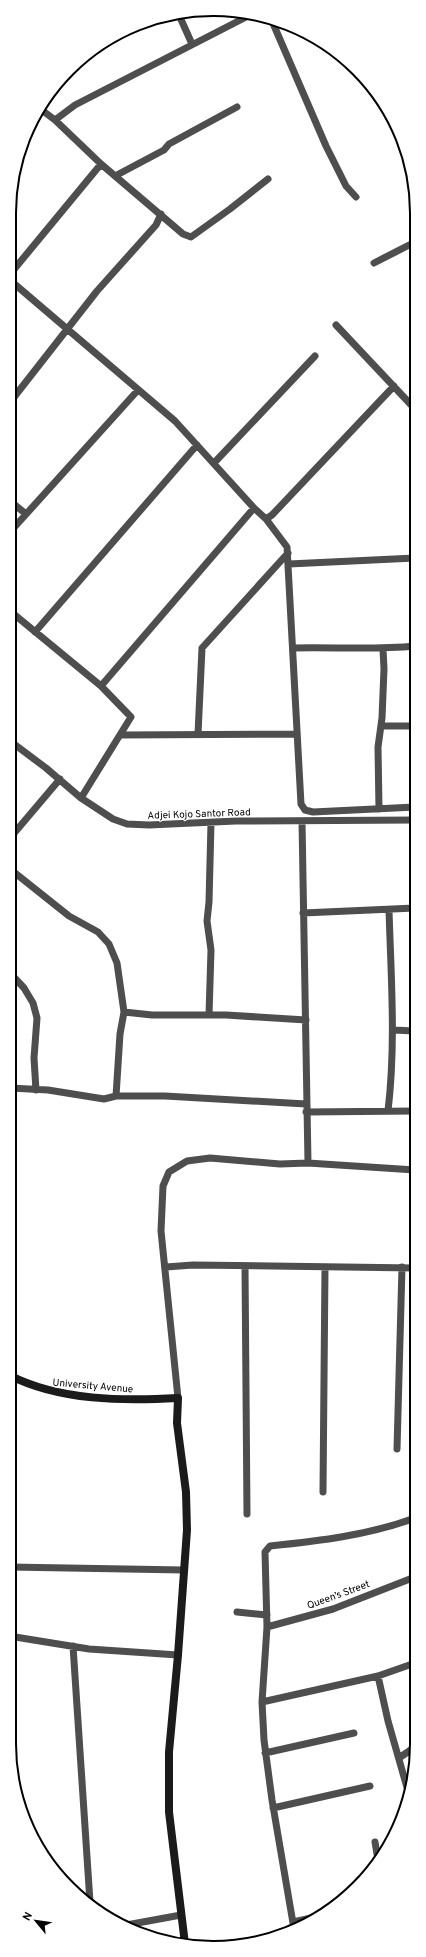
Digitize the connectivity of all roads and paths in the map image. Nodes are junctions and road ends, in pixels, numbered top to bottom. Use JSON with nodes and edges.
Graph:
{"nodes":[{"id":1,"x":181,"y":19,"type":"edge"},
{"id":2,"x":243,"y":19,"type":"edge"},
{"id":3,"x":274,"y":26,"type":"edge"},
{"id":4,"x":192,"y":44,"type":"junction"},
{"id":5,"x":237,"y":107,"type":"dead end"},
{"id":6,"x":44,"y":112,"type":"edge"},
{"id":7,"x":55,"y":120,"type":"junction"},
{"id":8,"x":101,"y":164,"type":"junction"},
{"id":9,"x":115,"y":176,"type":"junction"},
{"id":10,"x":268,"y":179,"type":"dead end"},
{"id":11,"x":356,"y":197,"type":"dead end"},
{"id":12,"x":161,"y":214,"type":"junction"},
{"id":13,"x":410,"y":245,"type":"edge"},
{"id":14,"x":374,"y":263,"type":"dead end"},
{"id":15,"x":16,"y":267,"type":"edge"},
{"id":16,"x":16,"y":285,"type":"edge"},
{"id":17,"x":336,"y":324,"type":"dead end"},
{"id":18,"x":68,"y":329,"type":"junction"},
{"id":19,"x":315,"y":356,"type":"dead end"},
{"id":20,"x":394,"y":386,"type":"junction"},
{"id":21,"x":138,"y":390,"type":"junction"},
{"id":22,"x":16,"y":394,"type":"edge"},
{"id":23,"x":410,"y":404,"type":"edge"},
{"id":24,"x":197,"y":445,"type":"junction"},
{"id":25,"x":214,"y":463,"type":"junction"},
{"id":26,"x":16,"y":506,"type":"edge"},
{"id":27,"x":254,"y":508,"type":"junction"},
{"id":28,"x":26,"y":514,"type":"junction"},
{"id":29,"x":266,"y":519,"type":"junction"},
{"id":30,"x":16,"y":525,"type":"edge"},
{"id":31,"x":288,"y":553,"type":"junction"},
{"id":32,"x":410,"y":558,"type":"edge"},
{"id":33,"x":289,"y":564,"type":"junction"},
{"id":34,"x":16,"y":616,"type":"edge"},
{"id":35,"x":36,"y":632,"type":"junction"},
{"id":36,"x":410,"y":646,"type":"edge"},
{"id":37,"x":293,"y":648,"type":"junction"},
{"id":38,"x":383,"y":649,"type":"junction"},
{"id":39,"x":102,"y":686,"type":"junction"},
{"id":40,"x":382,"y":726,"type":"junction"},
{"id":41,"x":410,"y":726,"type":"edge"},
{"id":42,"x":198,"y":734,"type":"junction"},
{"id":43,"x":297,"y":734,"type":"junction"},
{"id":44,"x":121,"y":735,"type":"junction"},
{"id":45,"x":16,"y":746,"type":"edge"},
{"id":46,"x":60,"y":780,"type":"junction"},
{"id":47,"x":81,"y":798,"type":"junction"},
{"id":48,"x":410,"y":807,"type":"edge"},
{"id":49,"x":379,"y":809,"type":"junction"},
{"id":50,"x":410,"y":820,"type":"edge"},
{"id":51,"x":302,"y":821,"type":"junction"},
{"id":52,"x":211,"y":823,"type":"junction"},
{"id":53,"x":16,"y":831,"type":"edge"},
{"id":54,"x":16,"y":875,"type":"edge"},
{"id":55,"x":410,"y":908,"type":"edge"},
{"id":56,"x":389,"y":910,"type":"junction"},
{"id":57,"x":303,"y":914,"type":"junction"},
{"id":58,"x":16,"y":979,"type":"edge"},
{"id":59,"x":124,"y":1012,"type":"junction"},
{"id":60,"x":209,"y":1015,"type":"junction"},
{"id":61,"x":306,"y":1020,"type":"junction"},
{"id":62,"x":392,"y":1030,"type":"junction"},
{"id":63,"x":410,"y":1031,"type":"edge"},
{"id":64,"x":16,"y":1088,"type":"edge"},
{"id":65,"x":36,"y":1090,"type":"junction"},
{"id":66,"x":116,"y":1096,"type":"junction"},
{"id":67,"x":306,"y":1104,"type":"junction"},
{"id":68,"x":388,"y":1111,"type":"junction"},
{"id":69,"x":410,"y":1111,"type":"edge"},
{"id":70,"x":306,"y":1112,"type":"junction"},
{"id":71,"x":308,"y":1163,"type":"junction"},
{"id":72,"x":410,"y":1170,"type":"edge"},
{"id":73,"x":245,"y":1266,"type":"junction"},
{"id":74,"x":166,"y":1267,"type":"junction"},
{"id":75,"x":325,"y":1267,"type":"junction"},
{"id":76,"x":402,"y":1268,"type":"junction"},
{"id":77,"x":410,"y":1268,"type":"edge"},
{"id":78,"x":16,"y":1378,"type":"edge"},
{"id":79,"x":178,"y":1398,"type":"junction"},
{"id":80,"x":396,"y":1449,"type":"dead end"},
{"id":81,"x":323,"y":1492,"type":"dead end"},
{"id":82,"x":247,"y":1514,"type":"dead end"},
{"id":83,"x":410,"y":1519,"type":"edge"},
{"id":84,"x":16,"y":1567,"type":"edge"},
{"id":85,"x":184,"y":1570,"type":"junction"},
{"id":86,"x":410,"y":1579,"type":"edge"},
{"id":87,"x":237,"y":1612,"type":"dead end"},
{"id":88,"x":267,"y":1614,"type":"junction"},
{"id":89,"x":267,"y":1627,"type":"junction"},
{"id":90,"x":16,"y":1637,"type":"edge"},
{"id":91,"x":73,"y":1646,"type":"junction"},
{"id":92,"x":178,"y":1655,"type":"junction"},
{"id":93,"x":410,"y":1665,"type":"edge"},
{"id":94,"x":378,"y":1676,"type":"junction"},
{"id":95,"x":262,"y":1702,"type":"junction"},
{"id":96,"x":354,"y":1733,"type":"dead end"},
{"id":97,"x":410,"y":1750,"type":"edge"},
{"id":98,"x":265,"y":1753,"type":"junction"},
{"id":99,"x":399,"y":1758,"type":"junction"},
{"id":100,"x":406,"y":1783,"type":"edge"},
{"id":101,"x":370,"y":1786,"type":"dead end"},
{"id":102,"x":273,"y":1808,"type":"junction"},
{"id":103,"x":375,"y":1842,"type":"dead end"},
{"id":104,"x":377,"y":1853,"type":"edge"},
{"id":105,"x":90,"y":1897,"type":"edge"},
{"id":106,"x":181,"y":1915,"type":"junction"},
{"id":107,"x":133,"y":1924,"type":"edge"},
{"id":108,"x":293,"y":1924,"type":"edge"},
{"id":109,"x":184,"y":1939,"type":"edge"}],
"edges":[{"from":1,"to":4,"type":"street"},
{"from":2,"to":4,"type":"street"},
{"from":3,"to":11,"type":"street"},
{"from":4,"to":7,"type":"street"},
{"from":5,"to":9,"type":"street"},
{"from":6,"to":7,"type":"street"},
{"from":7,"to":8,"type":"street"},
{"from":8,"to":9,"type":"street"},
{"from":8,"to":15,"type":"street"},
{"from":9,"to":12,"type":"street"},
{"from":10,"to":12,"type":"street"},
{"from":12,"to":18,"type":"street"},
{"from":13,"to":14,"type":"street"},
{"from":16,"to":18,"type":"street"},
{"from":17,"to":20,"type":"street"},
{"from":18,"to":21,"type":"street"},
{"from":18,"to":22,"type":"street"},
{"from":19,"to":25,"type":"street"},
{"from":20,"to":23,"type":"street"},
{"from":20,"to":29,"type":"street"},
{"from":21,"to":24,"type":"street"},
{"from":21,"to":28,"type":"street"},
{"from":24,"to":25,"type":"street"},
{"from":24,"to":35,"type":"street"},
{"from":25,"to":27,"type":"street"},
{"from":26,"to":28,"type":"street"},
{"from":27,"to":29,"type":"street"},
{"from":27,"to":39,"type":"street"},
{"from":28,"to":30,"type":"street"},
{"from":29,"to":31,"type":"street"},
{"from":31,"to":33,"type":"street"},
{"from":31,"to":42,"type":"street"},
{"from":32,"to":33,"type":"street"},
{"from":33,"to":37,"type":"street"},
{"from":34,"to":35,"type":"street"},
{"from":35,"to":39,"type":"street"},
{"from":36,"to":38,"type":"street"},
{"from":37,"to":38,"type":"street"},
{"from":37,"to":43,"type":"street"},
{"from":38,"to":40,"type":"street"},
{"from":39,"to":44,"type":"street"},
{"from":40,"to":41,"type":"street"},
{"from":40,"to":49,"type":"street"},
{"from":42,"to":43,"type":"street"},
{"from":42,"to":44,"type":"street"},
{"from":43,"to":49,"type":"street"},
{"from":44,"to":47,"type":"street"},
{"from":45,"to":46,"type":"street","name":"Adjei Kojo Santor Road"},
{"from":46,"to":47,"type":"street","name":"Adjei Kojo Santor Road"},
{"from":46,"to":53,"type":"street"},
{"from":47,"to":52,"type":"street","name":"Adjei Kojo Santor Road"},
{"from":48,"to":49,"type":"street"},
{"from":50,"to":51,"type":"street","name":"Adjei Kojo Santor Road"},
{"from":51,"to":52,"type":"street","name":"Adjei Kojo Santor Road"},
{"from":51,"to":57,"type":"street"},
{"from":52,"to":60,"type":"street"},
{"from":54,"to":59,"type":"street"},
{"from":55,"to":56,"type":"street"},
{"from":56,"to":57,"type":"street"},
{"from":56,"to":62,"type":"street"},
{"from":57,"to":61,"type":"street"},
{"from":58,"to":65,"type":"street"},
{"from":59,"to":60,"type":"street"},
{"from":59,"to":66,"type":"street"},
{"from":60,"to":61,"type":"street"},
{"from":61,"to":67,"type":"street"},
{"from":62,"to":63,"type":"street"},
{"from":62,"to":68,"type":"street"},
{"from":64,"to":65,"type":"street"},
{"from":65,"to":66,"type":"street"},
{"from":66,"to":67,"type":"street"},
{"from":67,"to":70,"type":"street"},
{"from":68,"to":69,"type":"street"},
{"from":68,"to":70,"type":"street"},
{"from":70,"to":71,"type":"street"},
{"from":71,"to":72,"type":"street"},
{"from":71,"to":74,"type":"street"},
{"from":73,"to":74,"type":"street"},
{"from":73,"to":75,"type":"street"},
{"from":73,"to":82,"type":"street"},
{"from":74,"to":79,"type":"street"},
{"from":75,"to":76,"type":"street"},
{"from":75,"to":81,"type":"street"},
{"from":76,"to":77,"type":"street"},
{"from":76,"to":80,"type":"street"},
{"from":78,"to":79,"type":"street","name":"University Avenue"},
{"from":79,"to":85,"type":"street"},
{"from":83,"to":88,"type":"street"},
{"from":84,"to":85,"type":"street"},
{"from":85,"to":92,"type":"street"},
{"from":86,"to":89,"type":"street","name":"Queen’s Street"},
{"from":87,"to":88,"type":"street"},
{"from":88,"to":89,"type":"street"},
{"from":89,"to":95,"type":"street"},
{"from":90,"to":91,"type":"street"},
{"from":91,"to":92,"type":"street"},
{"from":91,"to":105,"type":"street"},
{"from":92,"to":106,"type":"street"},
{"from":93,"to":94,"type":"street"},
{"from":94,"to":95,"type":"street"},
{"from":94,"to":99,"type":"street"},
{"from":95,"to":98,"type":"street"},
{"from":96,"to":98,"type":"street"},
{"from":97,"to":99,"type":"street"},
{"from":98,"to":102,"type":"street"},
{"from":99,"to":100,"type":"street"},
{"from":101,"to":102,"type":"street"},
{"from":102,"to":108,"type":"street"},
{"from":103,"to":104,"type":"street"},
{"from":106,"to":107,"type":"street"},
{"from":106,"to":109,"type":"street"}]}
